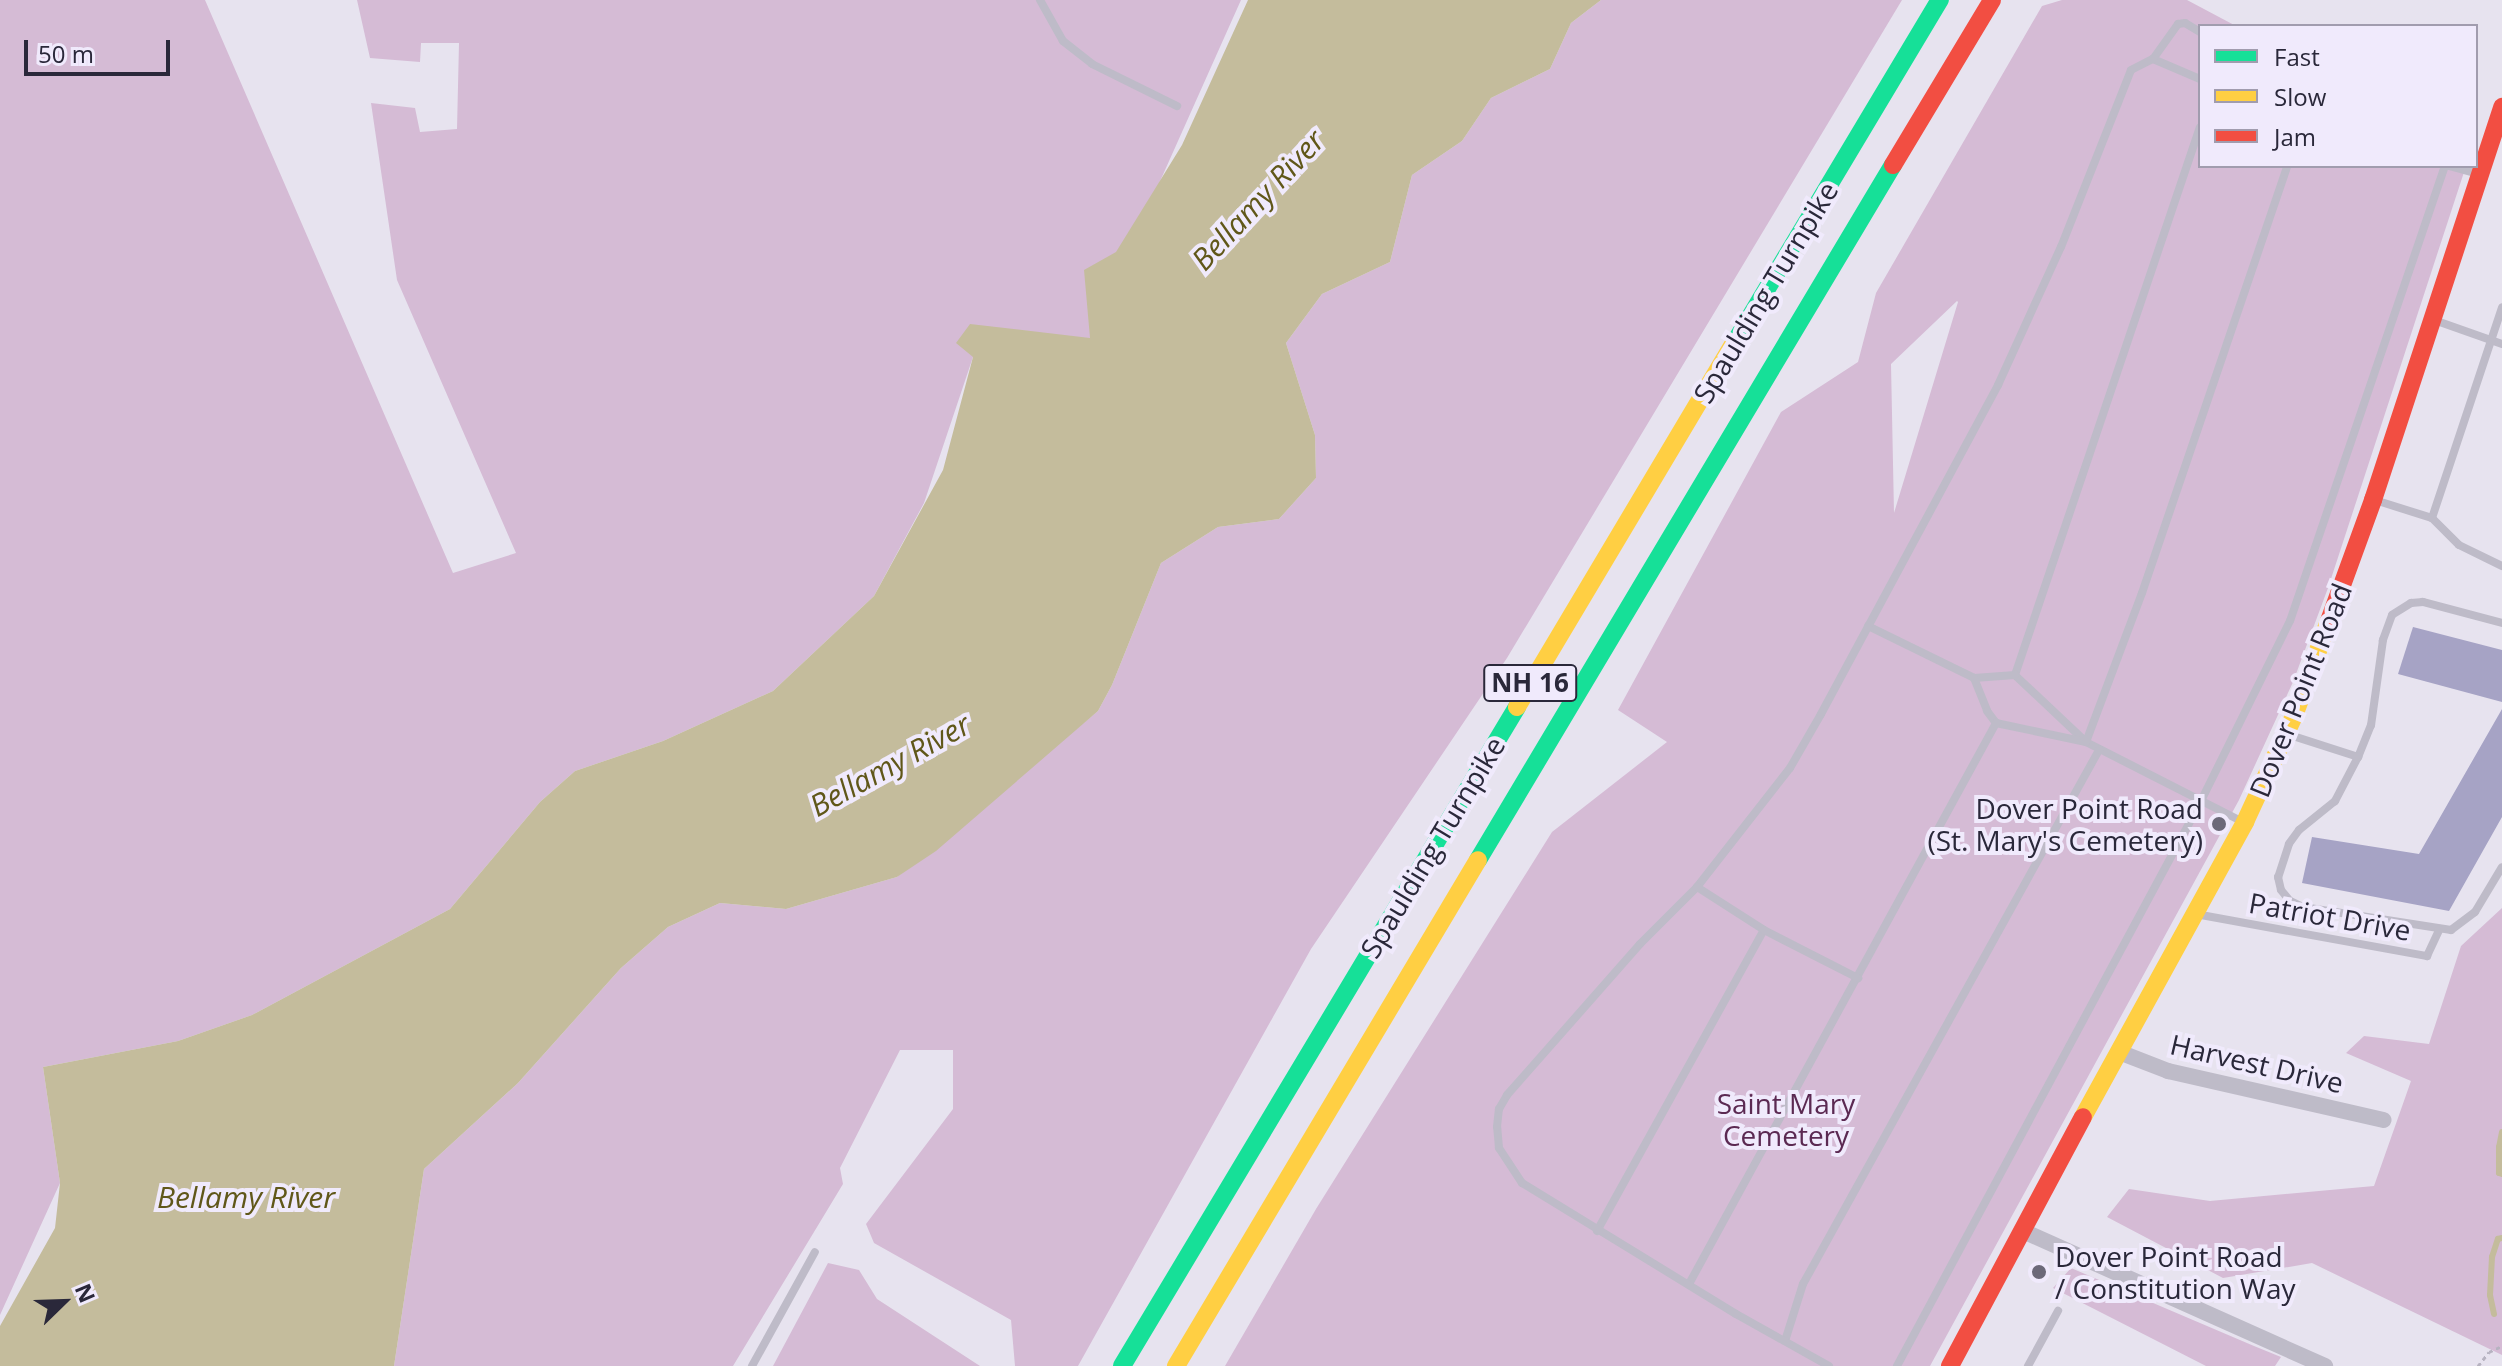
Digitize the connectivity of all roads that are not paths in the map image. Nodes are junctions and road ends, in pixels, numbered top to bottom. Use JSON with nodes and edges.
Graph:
{"nodes":[{"id":1,"x":1040,"y":0,"type":"edge"},
{"id":2,"x":1940,"y":0,"type":"edge"},
{"id":3,"x":1992,"y":0,"type":"edge"},
{"id":4,"x":2198,"y":31,"type":"edge"},
{"id":5,"x":2153,"y":59,"type":"junction"},
{"id":6,"x":2198,"y":78,"type":"edge"},
{"id":7,"x":1177,"y":106,"type":"dead end"},
{"id":8,"x":2502,"y":107,"type":"edge"},
{"id":9,"x":2498,"y":131,"type":"edge"},
{"id":10,"x":2198,"y":133,"type":"edge"},
{"id":11,"x":2286,"y":168,"type":"edge"},
{"id":12,"x":2446,"y":168,"type":"edge"},
{"id":13,"x":2455,"y":168,"type":"edge"},
{"id":14,"x":2479,"y":174,"type":"junction"},
{"id":15,"x":2502,"y":307,"type":"edge"},
{"id":16,"x":2433,"y":320,"type":"junction"},
{"id":17,"x":2492,"y":340,"type":"junction"},
{"id":18,"x":2502,"y":344,"type":"edge"},
{"id":19,"x":2373,"y":500,"type":"junction"},
{"id":20,"x":2432,"y":518,"type":"junction"},
{"id":21,"x":2502,"y":566,"type":"edge"},
{"id":22,"x":2502,"y":623,"type":"edge"},
{"id":23,"x":1868,"y":626,"type":"junction"},
{"id":24,"x":2015,"y":675,"type":"junction"},
{"id":25,"x":1974,"y":678,"type":"junction"},
{"id":26,"x":1996,"y":723,"type":"junction"},
{"id":27,"x":2286,"y":733,"type":"junction"},
{"id":28,"x":2086,"y":742,"type":"junction"},
{"id":29,"x":2099,"y":750,"type":"junction"},
{"id":30,"x":2358,"y":757,"type":"junction"},
{"id":31,"x":2200,"y":803,"type":"junction"},
{"id":32,"x":2245,"y":822,"type":"junction"},
{"id":33,"x":2502,"y":867,"type":"edge"},
{"id":34,"x":1697,"y":887,"type":"junction"},
{"id":35,"x":2197,"y":914,"type":"junction"},
{"id":36,"x":1764,"y":930,"type":"junction"},
{"id":37,"x":2439,"y":930,"type":"junction"},
{"id":38,"x":1858,"y":978,"type":"junction"},
{"id":39,"x":2119,"y":1052,"type":"junction"},
{"id":40,"x":2384,"y":1120,"type":"dead end"},
{"id":41,"x":1597,"y":1231,"type":"junction"},
{"id":42,"x":2023,"y":1231,"type":"junction"},
{"id":43,"x":815,"y":1252,"type":"dead end"},
{"id":44,"x":1689,"y":1284,"type":"junction"},
{"id":45,"x":2058,"y":1311,"type":"dead end"},
{"id":46,"x":1785,"y":1341,"type":"junction"},
{"id":47,"x":2297,"y":1360,"type":"edge"},
{"id":48,"x":752,"y":1366,"type":"edge"},
{"id":49,"x":1122,"y":1366,"type":"edge"},
{"id":50,"x":1176,"y":1366,"type":"edge"},
{"id":51,"x":1829,"y":1366,"type":"edge"},
{"id":52,"x":1897,"y":1366,"type":"edge"},
{"id":53,"x":1950,"y":1366,"type":"edge"},
{"id":54,"x":2028,"y":1366,"type":"edge"},
{"id":55,"x":2325,"y":1366,"type":"edge"}],
"edges":[{"from":1,"to":7,"type":"lane"},
{"from":2,"to":49,"type":"main road","name":"Spaulding Turnpike","number":"NH 16"},
{"from":3,"to":50,"type":"main road","name":"Spaulding Turnpike","number":"NH 16"},
{"from":4,"to":5,"type":"lane"},
{"from":5,"to":6,"type":"lane"},
{"from":5,"to":23,"type":"lane"},
{"from":8,"to":9,"type":"main road","name":"Dover Point Road"},
{"from":9,"to":14,"type":"main road","name":"Dover Point Road"},
{"from":10,"to":24,"type":"lane"},
{"from":11,"to":28,"type":"lane"},
{"from":12,"to":31,"type":"lane"},
{"from":13,"to":14,"type":"lane"},
{"from":14,"to":16,"type":"main road","name":"Dover Point Road"},
{"from":15,"to":17,"type":"lane"},
{"from":16,"to":17,"type":"lane"},
{"from":16,"to":19,"type":"main road","name":"Dover Point Road"},
{"from":17,"to":18,"type":"lane"},
{"from":17,"to":20,"type":"lane"},
{"from":19,"to":20,"type":"lane"},
{"from":19,"to":27,"type":"main road","name":"Dover Point Road"},
{"from":20,"to":21,"type":"lane"},
{"from":22,"to":30,"type":"lane"},
{"from":23,"to":25,"type":"lane"},
{"from":23,"to":34,"type":"lane"},
{"from":24,"to":25,"type":"lane"},
{"from":24,"to":28,"type":"lane"},
{"from":25,"to":26,"type":"lane"},
{"from":26,"to":28,"type":"lane"},
{"from":26,"to":38,"type":"lane"},
{"from":27,"to":30,"type":"lane"},
{"from":27,"to":32,"type":"main road","name":"Dover Point Road"},
{"from":28,"to":29,"type":"lane"},
{"from":29,"to":31,"type":"lane"},
{"from":29,"to":46,"type":"lane"},
{"from":30,"to":37,"type":"lane"},
{"from":31,"to":32,"type":"lane"},
{"from":31,"to":52,"type":"lane"},
{"from":32,"to":35,"type":"main road","name":"Dover Point Road"},
{"from":33,"to":37,"type":"lane"},
{"from":34,"to":36,"type":"lane"},
{"from":34,"to":41,"type":"lane"},
{"from":35,"to":37,"type":"lane","name":"Patriot Drive"},
{"from":35,"to":39,"type":"main road","name":"Dover Point Road"},
{"from":36,"to":38,"type":"lane"},
{"from":36,"to":41,"type":"lane"},
{"from":38,"to":44,"type":"lane"},
{"from":39,"to":40,"type":"street","name":"Harvest Drive"},
{"from":39,"to":42,"type":"main road","name":"Dover Point Road"},
{"from":41,"to":44,"type":"lane"},
{"from":42,"to":47,"type":"street"},
{"from":42,"to":53,"type":"main road","name":"Dover Point Road"},
{"from":43,"to":48,"type":"lane"},
{"from":44,"to":46,"type":"lane"},
{"from":45,"to":54,"type":"lane"},
{"from":46,"to":51,"type":"lane"},
{"from":47,"to":55,"type":"street"}]}
